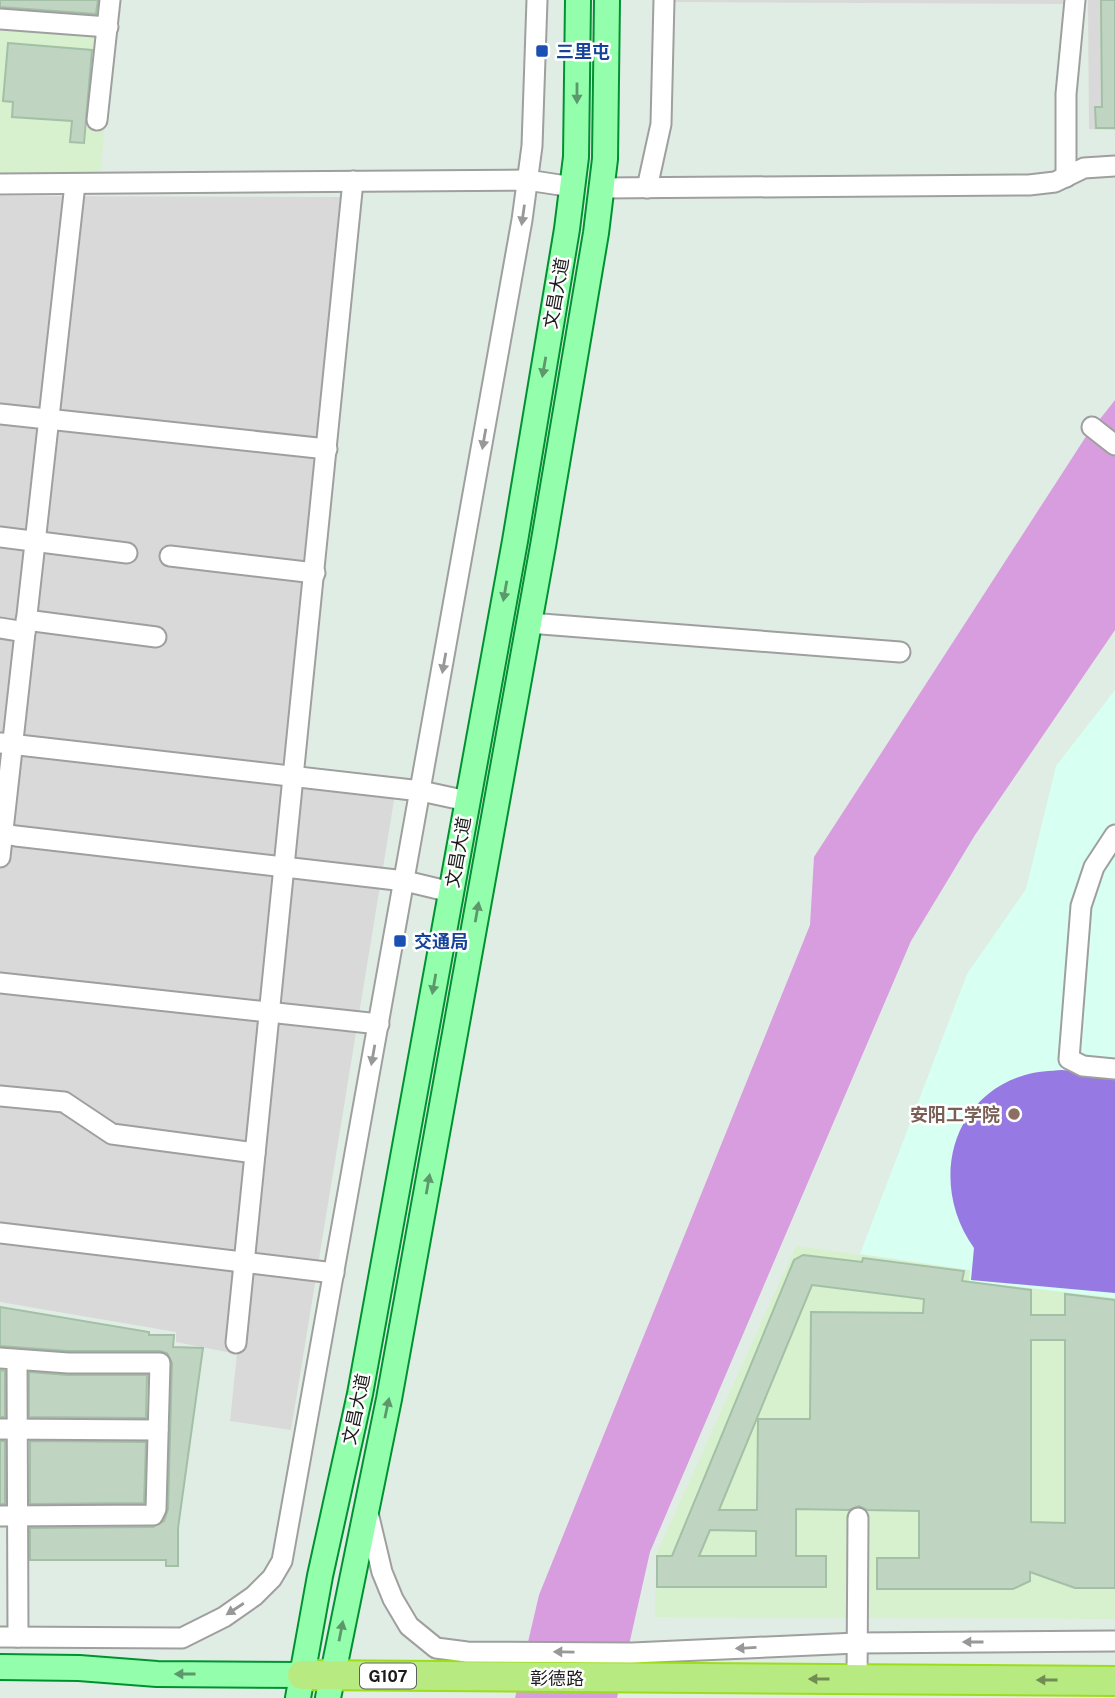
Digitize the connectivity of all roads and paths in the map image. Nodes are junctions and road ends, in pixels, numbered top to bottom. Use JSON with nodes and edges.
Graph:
{"nodes":[{"id":1,"x":110,"y":0,"type":"edge"},
{"id":2,"x":537,"y":0,"type":"edge"},
{"id":3,"x":578,"y":0,"type":"edge"},
{"id":4,"x":607,"y":0,"type":"edge"},
{"id":5,"x":664,"y":0,"type":"edge"},
{"id":6,"x":1075,"y":0,"type":"edge"},
{"id":7,"x":0,"y":19,"type":"edge"},
{"id":8,"x":108,"y":27,"type":"junction"},
{"id":9,"x":97,"y":120,"type":"dead end"},
{"id":10,"x":1115,"y":166,"type":"edge"},
{"id":11,"x":1066,"y":177,"type":"junction"},
{"id":12,"x":527,"y":180,"type":"junction"},
{"id":13,"x":353,"y":181,"type":"junction"},
{"id":14,"x":0,"y":184,"type":"edge"},
{"id":15,"x":75,"y":184,"type":"junction"},
{"id":16,"x":573,"y":187,"type":"junction"},
{"id":17,"x":602,"y":188,"type":"junction"},
{"id":18,"x":647,"y":188,"type":"junction"},
{"id":19,"x":0,"y":414,"type":"edge"},
{"id":20,"x":48,"y":420,"type":"junction"},
{"id":21,"x":1095,"y":430,"type":"dead end"},
{"id":22,"x":1115,"y":445,"type":"edge"},
{"id":23,"x":327,"y":449,"type":"junction"},
{"id":24,"x":0,"y":537,"type":"edge"},
{"id":25,"x":35,"y":541,"type":"junction"},
{"id":26,"x":127,"y":553,"type":"dead end"},
{"id":27,"x":170,"y":556,"type":"dead end"},
{"id":28,"x":315,"y":573,"type":"junction"},
{"id":29,"x":529,"y":623,"type":"junction"},
{"id":30,"x":26,"y":626,"type":"junction"},
{"id":31,"x":0,"y":628,"type":"edge"},
{"id":32,"x":156,"y":637,"type":"dead end"},
{"id":33,"x":900,"y":652,"type":"dead end"},
{"id":34,"x":6,"y":743,"type":"edge"},
{"id":35,"x":294,"y":776,"type":"junction"},
{"id":36,"x":421,"y":791,"type":"junction"},
{"id":37,"x":467,"y":802,"type":"junction"},
{"id":38,"x":1,"y":833,"type":"edge"},
{"id":39,"x":1115,"y":835,"type":"edge"},
{"id":40,"x":0,"y":857,"type":"edge"},
{"id":41,"x":285,"y":867,"type":"junction"},
{"id":42,"x":405,"y":881,"type":"junction"},
{"id":43,"x":451,"y":892,"type":"junction"},
{"id":44,"x":0,"y":983,"type":"edge"},
{"id":45,"x":270,"y":1013,"type":"junction"},
{"id":46,"x":379,"y":1024,"type":"junction"},
{"id":47,"x":1115,"y":1069,"type":"edge"},
{"id":48,"x":0,"y":1096,"type":"edge"},
{"id":49,"x":255,"y":1153,"type":"junction"},
{"id":50,"x":0,"y":1233,"type":"edge"},
{"id":51,"x":244,"y":1262,"type":"junction"},
{"id":52,"x":334,"y":1273,"type":"junction"},
{"id":53,"x":236,"y":1343,"type":"dead end"},
{"id":54,"x":8,"y":1359,"type":"edge"},
{"id":55,"x":9,"y":1429,"type":"edge"},
{"id":56,"x":158,"y":1430,"type":"junction"},
{"id":57,"x":366,"y":1506,"type":"junction"},
{"id":58,"x":9,"y":1516,"type":"edge"},
{"id":59,"x":858,"y":1518,"type":"dead end"},
{"id":60,"x":9,"y":1637,"type":"edge"},
{"id":61,"x":1115,"y":1642,"type":"edge"},
{"id":62,"x":857,"y":1643,"type":"junction"},
{"id":63,"x":475,"y":1664,"type":"junction"},
{"id":64,"x":631,"y":1666,"type":"junction"},
{"id":65,"x":0,"y":1667,"type":"edge"},
{"id":66,"x":857,"y":1680,"type":"junction"},
{"id":67,"x":1115,"y":1681,"type":"edge"},
{"id":68,"x":300,"y":1686,"type":"edge"},
{"id":69,"x":330,"y":1687,"type":"edge"}],
"edges":[{"from":1,"to":8,"type":"street"},
{"from":2,"to":12,"type":"street"},
{"from":3,"to":16,"type":"main road","name":"文昌大道","one_way":true},
{"from":4,"to":17,"type":"main road","name":"文昌大道"},
{"from":5,"to":18,"type":"street"},
{"from":6,"to":11,"type":"street"},
{"from":7,"to":8,"type":"street"},
{"from":8,"to":9,"type":"street"},
{"from":10,"to":11,"type":"street"},
{"from":11,"to":18,"type":"street"},
{"from":12,"to":13,"type":"street"},
{"from":12,"to":16,"type":"street"},
{"from":12,"to":36,"type":"street","one_way":true},
{"from":13,"to":15,"type":"street"},
{"from":13,"to":23,"type":"street"},
{"from":14,"to":15,"type":"street"},
{"from":15,"to":20,"type":"street"},
{"from":16,"to":37,"type":"main road","name":"文昌大道","one_way":true},
{"from":17,"to":18,"type":"street"},
{"from":17,"to":29,"type":"main road","name":"文昌大道"},
{"from":19,"to":20,"type":"street"},
{"from":20,"to":23,"type":"street"},
{"from":20,"to":25,"type":"street"},
{"from":21,"to":22,"type":"street"},
{"from":23,"to":28,"type":"street"},
{"from":24,"to":25,"type":"street"},
{"from":25,"to":26,"type":"street"},
{"from":25,"to":30,"type":"street"},
{"from":27,"to":28,"type":"street"},
{"from":28,"to":35,"type":"street"},
{"from":29,"to":33,"type":"street"},
{"from":57,"to":29,"type":"main road","name":"文昌大道","one_way":true},
{"from":30,"to":31,"type":"street"},
{"from":30,"to":32,"type":"street"},
{"from":30,"to":34,"type":"street"},
{"from":34,"to":35,"type":"street"},
{"from":34,"to":38,"type":"street"},
{"from":35,"to":36,"type":"street"},
{"from":35,"to":41,"type":"street"},
{"from":36,"to":37,"type":"street"},
{"from":36,"to":42,"type":"street"},
{"from":37,"to":43,"type":"main road","name":"文昌大道"},
{"from":38,"to":40,"type":"street"},
{"from":38,"to":41,"type":"street"},
{"from":39,"to":47,"type":"street"},
{"from":41,"to":42,"type":"street"},
{"from":41,"to":45,"type":"street"},
{"from":42,"to":43,"type":"street"},
{"from":42,"to":46,"type":"street"},
{"from":43,"to":68,"type":"main road","name":"文昌大道","one_way":true},
{"from":44,"to":45,"type":"street"},
{"from":45,"to":46,"type":"street"},
{"from":45,"to":49,"type":"street"},
{"from":46,"to":52,"type":"street","one_way":true},
{"from":48,"to":49,"type":"street"},
{"from":49,"to":51,"type":"street"},
{"from":50,"to":51,"type":"street"},
{"from":51,"to":52,"type":"street"},
{"from":51,"to":53,"type":"street"},
{"from":52,"to":60,"type":"street","one_way":true},
{"from":54,"to":55,"type":"street"},
{"from":54,"to":56,"type":"street"},
{"from":55,"to":56,"type":"street"},
{"from":55,"to":58,"type":"street"},
{"from":56,"to":58,"type":"street"},
{"from":57,"to":63,"type":"street"},
{"from":69,"to":57,"type":"main road","name":"文昌大道","one_way":true},
{"from":58,"to":60,"type":"street"},
{"from":59,"to":62,"type":"street"},
{"from":61,"to":62,"type":"street","one_way":true},
{"from":62,"to":64,"type":"street","one_way":true},
{"from":62,"to":66,"type":"street"},
{"from":64,"to":63,"type":"highway","name":"彰德路","number":"G107","one_way":true},
{"from":63,"to":69,"type":"highway","name":"彰德路","number":"G107"},
{"from":66,"to":64,"type":"highway","name":"彰德路","number":"G107","one_way":true},
{"from":68,"to":65,"type":"main road","name":"彰德路","one_way":true},
{"from":67,"to":66,"type":"highway","name":"彰德路","number":"G107","one_way":true},
{"from":68,"to":69,"type":"highway","name":"彰德路","number":"G107"}]}
